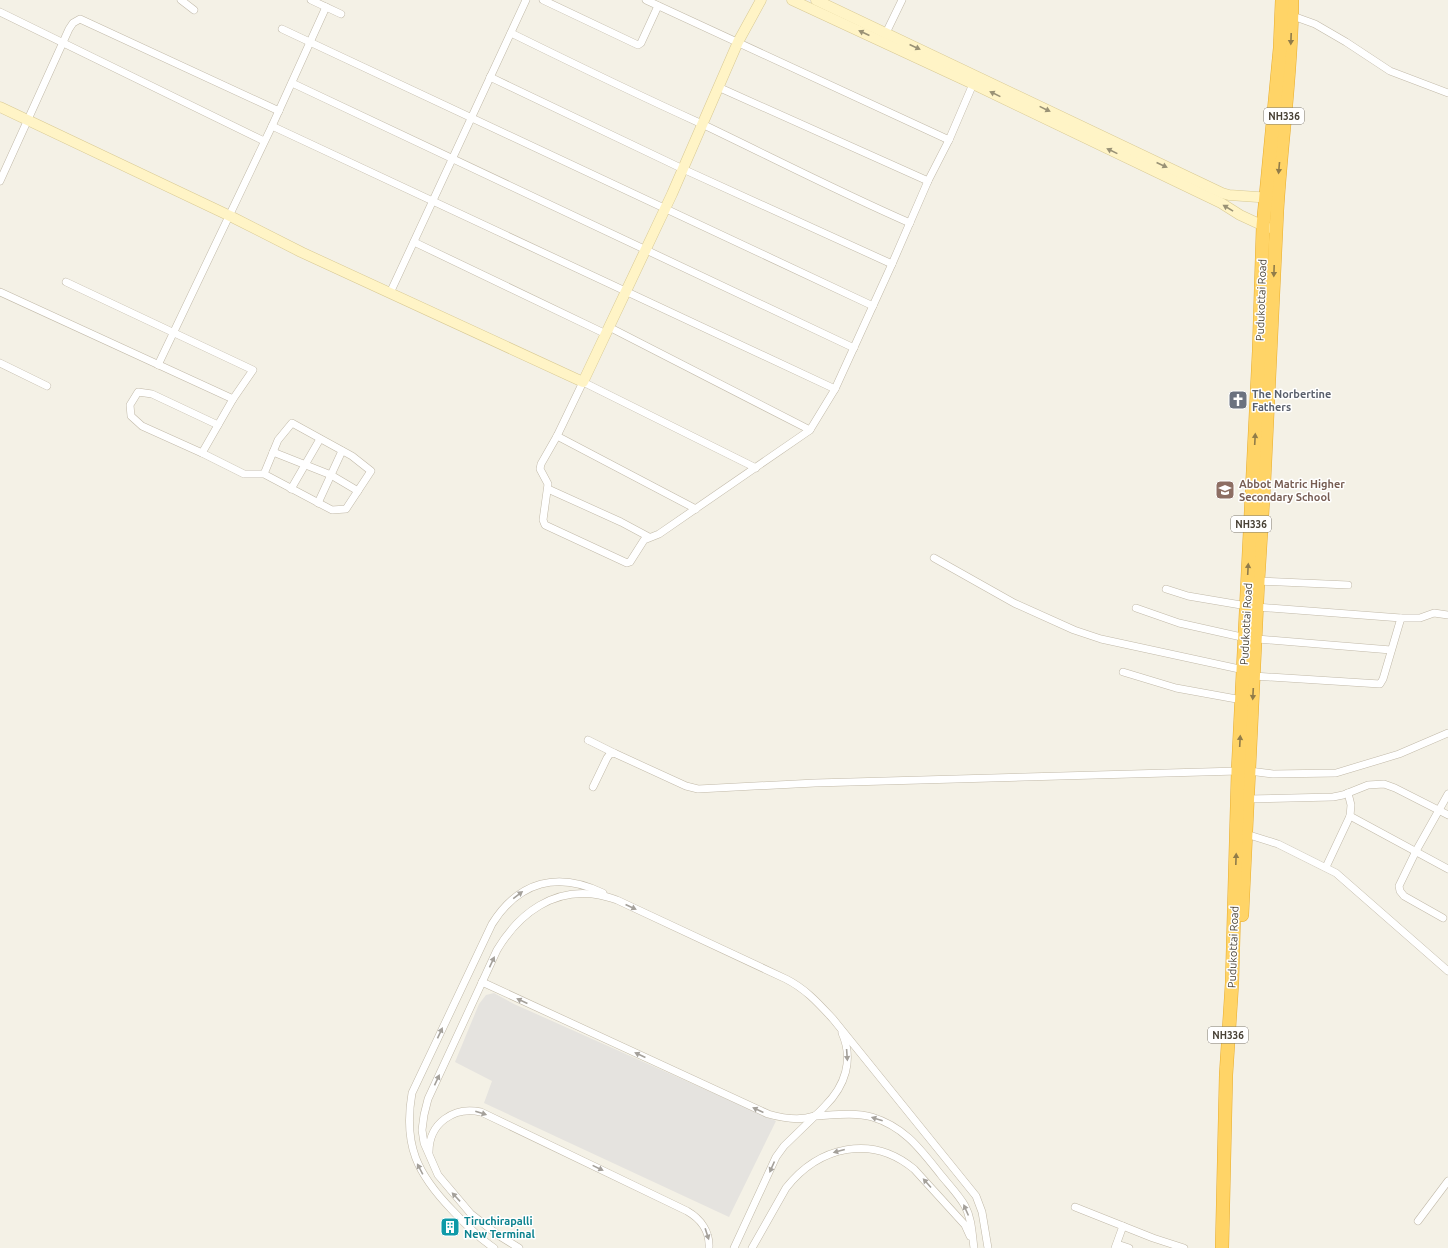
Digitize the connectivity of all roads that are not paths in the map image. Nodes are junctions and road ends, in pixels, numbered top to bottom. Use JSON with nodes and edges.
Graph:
{"nodes":[{"id":1,"x":181,"y":0,"type":"edge"},
{"id":2,"x":311,"y":0,"type":"edge"},
{"id":3,"x":526,"y":0,"type":"edge"},
{"id":4,"x":543,"y":0,"type":"edge"},
{"id":5,"x":646,"y":0,"type":"edge"},
{"id":6,"x":761,"y":0,"type":"edge"},
{"id":7,"x":792,"y":0,"type":"edge"},
{"id":8,"x":816,"y":0,"type":"edge"},
{"id":9,"x":902,"y":0,"type":"edge"},
{"id":10,"x":1282,"y":0,"type":"edge"},
{"id":11,"x":1292,"y":0,"type":"edge"},
{"id":12,"x":658,"y":6,"type":"junction"},
{"id":13,"x":326,"y":7,"type":"junction"},
{"id":14,"x":194,"y":10,"type":"dead end"},
{"id":15,"x":0,"y":12,"type":"edge"},
{"id":16,"x":341,"y":14,"type":"dead end"},
{"id":17,"x":1287,"y":14,"type":"junction"},
{"id":18,"x":282,"y":29,"type":"dead end"},
{"id":19,"x":510,"y":33,"type":"junction"},
{"id":20,"x":890,"y":38,"type":"junction"},
{"id":21,"x":63,"y":42,"type":"junction"},
{"id":22,"x":738,"y":42,"type":"junction"},
{"id":23,"x":310,"y":43,"type":"junction"},
{"id":24,"x":490,"y":77,"type":"junction"},
{"id":25,"x":292,"y":83,"type":"junction"},
{"id":26,"x":973,"y":84,"type":"junction"},
{"id":27,"x":718,"y":86,"type":"junction"},
{"id":28,"x":1448,"y":93,"type":"edge"},
{"id":29,"x":0,"y":107,"type":"edge"},
{"id":30,"x":278,"y":111,"type":"junction"},
{"id":31,"x":471,"y":118,"type":"junction"},
{"id":32,"x":28,"y":120,"type":"junction"},
{"id":33,"x":702,"y":125,"type":"junction"},
{"id":34,"x":272,"y":126,"type":"junction"},
{"id":35,"x":1080,"y":130,"type":"junction"},
{"id":36,"x":949,"y":140,"type":"junction"},
{"id":37,"x":264,"y":141,"type":"junction"},
{"id":38,"x":452,"y":159,"type":"junction"},
{"id":39,"x":683,"y":169,"type":"junction"},
{"id":40,"x":0,"y":181,"type":"edge"},
{"id":41,"x":928,"y":181,"type":"junction"},
{"id":42,"x":1271,"y":198,"type":"junction"},
{"id":43,"x":433,"y":201,"type":"junction"},
{"id":44,"x":665,"y":209,"type":"junction"},
{"id":45,"x":230,"y":216,"type":"junction"},
{"id":46,"x":910,"y":223,"type":"junction"},
{"id":47,"x":1263,"y":226,"type":"junction"},
{"id":48,"x":1275,"y":232,"type":"junction"},
{"id":49,"x":414,"y":242,"type":"junction"},
{"id":50,"x":646,"y":250,"type":"junction"},
{"id":51,"x":892,"y":264,"type":"junction"},
{"id":52,"x":66,"y":282,"type":"dead end"},
{"id":53,"x":626,"y":291,"type":"junction"},
{"id":54,"x":0,"y":292,"type":"edge"},
{"id":55,"x":390,"y":293,"type":"junction"},
{"id":56,"x":873,"y":306,"type":"junction"},
{"id":57,"x":608,"y":330,"type":"junction"},
{"id":58,"x":174,"y":332,"type":"junction"},
{"id":59,"x":854,"y":348,"type":"junction"},
{"id":60,"x":0,"y":363,"type":"edge"},
{"id":61,"x":158,"y":365,"type":"junction"},
{"id":62,"x":583,"y":382,"type":"junction"},
{"id":63,"x":47,"y":386,"type":"dead end"},
{"id":64,"x":836,"y":389,"type":"junction"},
{"id":65,"x":233,"y":399,"type":"junction"},
{"id":66,"x":218,"y":425,"type":"junction"},
{"id":67,"x":810,"y":430,"type":"junction"},
{"id":68,"x":557,"y":436,"type":"junction"},
{"id":69,"x":320,"y":439,"type":"junction"},
{"id":70,"x":342,"y":451,"type":"junction"},
{"id":71,"x":273,"y":452,"type":"junction"},
{"id":72,"x":202,"y":453,"type":"junction"},
{"id":73,"x":306,"y":464,"type":"junction"},
{"id":74,"x":756,"y":468,"type":"junction"},
{"id":75,"x":264,"y":474,"type":"junction"},
{"id":76,"x":331,"y":475,"type":"junction"},
{"id":77,"x":1259,"y":484,"type":"junction"},
{"id":78,"x":291,"y":489,"type":"junction"},
{"id":79,"x":548,"y":489,"type":"junction"},
{"id":80,"x":358,"y":491,"type":"junction"},
{"id":81,"x":318,"y":503,"type":"junction"},
{"id":82,"x":696,"y":509,"type":"junction"},
{"id":83,"x":649,"y":537,"type":"junction"},
{"id":84,"x":934,"y":558,"type":"dead end"},
{"id":85,"x":1258,"y":581,"type":"junction"},
{"id":86,"x":1348,"y":585,"type":"dead end"},
{"id":87,"x":1166,"y":589,"type":"dead end"},
{"id":88,"x":1252,"y":606,"type":"junction"},
{"id":89,"x":1136,"y":608,"type":"dead end"},
{"id":90,"x":1448,"y":615,"type":"edge"},
{"id":91,"x":1401,"y":618,"type":"junction"},
{"id":92,"x":1251,"y":639,"type":"junction"},
{"id":93,"x":1391,"y":650,"type":"junction"},
{"id":94,"x":1123,"y":672,"type":"dead end"},
{"id":95,"x":1249,"y":673,"type":"junction"},
{"id":96,"x":1242,"y":700,"type":"junction"},
{"id":97,"x":1448,"y":733,"type":"edge"},
{"id":98,"x":588,"y":740,"type":"dead end"},
{"id":99,"x":614,"y":752,"type":"junction"},
{"id":100,"x":1244,"y":771,"type":"junction"},
{"id":101,"x":592,"y":787,"type":"dead end"},
{"id":102,"x":1348,"y":793,"type":"junction"},
{"id":103,"x":1448,"y":794,"type":"edge"},
{"id":104,"x":1248,"y":799,"type":"junction"},
{"id":105,"x":1439,"y":811,"type":"junction"},
{"id":106,"x":1448,"y":815,"type":"edge"},
{"id":107,"x":1350,"y":816,"type":"junction"},
{"id":108,"x":1246,"y":834,"type":"junction"},
{"id":109,"x":1416,"y":851,"type":"junction"},
{"id":110,"x":1326,"y":867,"type":"junction"},
{"id":111,"x":1448,"y":869,"type":"edge"},
{"id":112,"x":617,"y":900,"type":"junction"},
{"id":113,"x":1443,"y":918,"type":"dead end"},
{"id":114,"x":1448,"y":971,"type":"edge"},
{"id":115,"x":482,"y":982,"type":"junction"},
{"id":116,"x":833,"y":1019,"type":"junction"},
{"id":117,"x":815,"y":1116,"type":"junction"},
{"id":118,"x":430,"y":1156,"type":"junction"},
{"id":119,"x":1448,"y":1181,"type":"edge"},
{"id":120,"x":1075,"y":1207,"type":"dead end"},
{"id":121,"x":1418,"y":1222,"type":"dead end"},
{"id":122,"x":1123,"y":1226,"type":"junction"},
{"id":123,"x":1116,"y":1246,"type":"edge"},
{"id":124,"x":494,"y":1248,"type":"edge"},
{"id":125,"x":519,"y":1248,"type":"edge"},
{"id":126,"x":709,"y":1248,"type":"edge"},
{"id":127,"x":734,"y":1248,"type":"edge"},
{"id":128,"x":752,"y":1248,"type":"edge"},
{"id":129,"x":974,"y":1248,"type":"edge"},
{"id":130,"x":988,"y":1248,"type":"edge"},
{"id":131,"x":1129,"y":1248,"type":"edge"},
{"id":132,"x":1184,"y":1248,"type":"edge"},
{"id":133,"x":1222,"y":1248,"type":"edge"},
{"id":134,"x":1231,"y":1248,"type":"edge"}],
"edges":[{"from":1,"to":14,"type":"street"},
{"from":2,"to":13,"type":"street"},
{"from":3,"to":19,"type":"street"},
{"from":4,"to":12,"type":"street"},
{"from":5,"to":12,"type":"street"},
{"from":6,"to":22,"type":"street"},
{"from":20,"to":7,"type":"street","one_way":true},
{"from":8,"to":20,"type":"street"},
{"from":9,"to":20,"type":"street"},
{"from":10,"to":17,"type":"highway","name":"Pudukottai Road","number":"NH336"},
{"from":11,"to":17,"type":"highway","name":"Pudukottai Road","number":"NH336"},
{"from":12,"to":22,"type":"street"},
{"from":13,"to":16,"type":"street"},
{"from":13,"to":23,"type":"street"},
{"from":15,"to":21,"type":"street"},
{"from":17,"to":28,"type":"street"},
{"from":17,"to":42,"type":"highway","name":"Pudukottai Road","number":"NH336"},
{"from":18,"to":23,"type":"street"},
{"from":19,"to":24,"type":"street"},
{"from":19,"to":33,"type":"street"},
{"from":20,"to":26,"type":"street"},
{"from":20,"to":35,"type":"street","one_way":true},
{"from":21,"to":30,"type":"street"},
{"from":21,"to":32,"type":"street"},
{"from":21,"to":37,"type":"street"},
{"from":22,"to":27,"type":"street"},
{"from":22,"to":36,"type":"street"},
{"from":23,"to":25,"type":"street"},
{"from":23,"to":31,"type":"street"},
{"from":24,"to":31,"type":"street"},
{"from":24,"to":39,"type":"street"},
{"from":25,"to":30,"type":"street"},
{"from":25,"to":38,"type":"street"},
{"from":35,"to":26,"type":"street","one_way":true},
{"from":26,"to":36,"type":"street"},
{"from":27,"to":33,"type":"street"},
{"from":27,"to":41,"type":"street"},
{"from":29,"to":32,"type":"street"},
{"from":30,"to":34,"type":"street"},
{"from":31,"to":38,"type":"street"},
{"from":31,"to":44,"type":"street"},
{"from":32,"to":40,"type":"street"},
{"from":32,"to":45,"type":"street"},
{"from":33,"to":39,"type":"street"},
{"from":33,"to":46,"type":"street"},
{"from":34,"to":37,"type":"street"},
{"from":34,"to":43,"type":"street"},
{"from":35,"to":42,"type":"street","one_way":true},
{"from":47,"to":35,"type":"street","one_way":true},
{"from":36,"to":41,"type":"street"},
{"from":37,"to":45,"type":"street"},
{"from":38,"to":43,"type":"street"},
{"from":38,"to":50,"type":"street"},
{"from":39,"to":44,"type":"street"},
{"from":39,"to":51,"type":"street"},
{"from":41,"to":46,"type":"street"},
{"from":42,"to":47,"type":"highway","name":"Pudukottai Road","number":"NH336"},
{"from":42,"to":48,"type":"highway","name":"Pudukottai Road","number":"NH336"},
{"from":43,"to":49,"type":"street"},
{"from":43,"to":53,"type":"street"},
{"from":44,"to":50,"type":"street"},
{"from":44,"to":56,"type":"street"},
{"from":45,"to":55,"type":"street"},
{"from":45,"to":58,"type":"street"},
{"from":46,"to":51,"type":"street"},
{"from":47,"to":48,"type":"street"},
{"from":77,"to":47,"type":"highway","name":"Pudukottai Road","number":"NH336","one_way":true},
{"from":48,"to":77,"type":"highway","name":"Pudukottai Road","number":"NH336","one_way":true},
{"from":49,"to":55,"type":"street"},
{"from":49,"to":57,"type":"street"},
{"from":50,"to":53,"type":"street"},
{"from":50,"to":59,"type":"street"},
{"from":51,"to":56,"type":"street"},
{"from":52,"to":58,"type":"street"},
{"from":53,"to":57,"type":"street"},
{"from":53,"to":64,"type":"street"},
{"from":54,"to":61,"type":"street"},
{"from":55,"to":62,"type":"street"},
{"from":56,"to":59,"type":"street"},
{"from":57,"to":62,"type":"street"},
{"from":57,"to":67,"type":"street"},
{"from":58,"to":61,"type":"street"},
{"from":58,"to":65,"type":"street"},
{"from":59,"to":64,"type":"street"},
{"from":60,"to":63,"type":"street"},
{"from":61,"to":65,"type":"street"},
{"from":62,"to":68,"type":"street"},
{"from":62,"to":74,"type":"street"},
{"from":64,"to":67,"type":"street"},
{"from":65,"to":66,"type":"street"},
{"from":66,"to":72,"type":"street"},
{"from":66,"to":72,"type":"street"},
{"from":67,"to":74,"type":"street"},
{"from":68,"to":79,"type":"street"},
{"from":68,"to":82,"type":"street"},
{"from":69,"to":70,"type":"street"},
{"from":69,"to":71,"type":"street"},
{"from":69,"to":73,"type":"street"},
{"from":70,"to":76,"type":"street"},
{"from":70,"to":80,"type":"street"},
{"from":71,"to":73,"type":"street"},
{"from":71,"to":75,"type":"street"},
{"from":72,"to":75,"type":"street"},
{"from":73,"to":76,"type":"street"},
{"from":73,"to":78,"type":"street"},
{"from":74,"to":82,"type":"street"},
{"from":75,"to":78,"type":"street"},
{"from":76,"to":80,"type":"street"},
{"from":76,"to":81,"type":"street"},
{"from":77,"to":85,"type":"highway","name":"Pudukottai Road","number":"NH336"},
{"from":88,"to":77,"type":"highway","name":"Pudukottai Road","number":"NH336","one_way":true},
{"from":78,"to":81,"type":"street"},
{"from":79,"to":83,"type":"street"},
{"from":79,"to":83,"type":"street"},
{"from":80,"to":81,"type":"street"},
{"from":82,"to":83,"type":"street"},
{"from":84,"to":95,"type":"street"},
{"from":85,"to":86,"type":"street"},
{"from":85,"to":88,"type":"highway","name":"Pudukottai Road","number":"NH336"},
{"from":87,"to":88,"type":"street"},
{"from":88,"to":91,"type":"street"},
{"from":88,"to":92,"type":"highway","name":"Pudukottai Road","number":"NH336"},
{"from":89,"to":92,"type":"street"},
{"from":90,"to":91,"type":"street"},
{"from":91,"to":93,"type":"street"},
{"from":92,"to":93,"type":"street"},
{"from":92,"to":95,"type":"highway","name":"Pudukottai Road","number":"NH336"},
{"from":93,"to":95,"type":"street"},
{"from":94,"to":96,"type":"street"},
{"from":95,"to":96,"type":"highway","name":"Pudukottai Road","number":"NH336"},
{"from":95,"to":100,"type":"highway","name":"Pudukottai Road","number":"NH336","one_way":true},
{"from":100,"to":96,"type":"highway","name":"Pudukottai Road","number":"NH336","one_way":true},
{"from":97,"to":100,"type":"street"},
{"from":98,"to":99,"type":"street"},
{"from":99,"to":100,"type":"street"},
{"from":99,"to":101,"type":"street"},
{"from":100,"to":104,"type":"highway","name":"Pudukottai Road","number":"NH336"},
{"from":133,"to":100,"type":"highway","name":"Pudukottai Road","number":"NH336","one_way":true},
{"from":102,"to":104,"type":"street"},
{"from":102,"to":105,"type":"street"},
{"from":102,"to":107,"type":"street"},
{"from":103,"to":105,"type":"street"},
{"from":104,"to":108,"type":"highway","name":"Pudukottai Road","number":"NH336"},
{"from":105,"to":106,"type":"street"},
{"from":105,"to":109,"type":"street"},
{"from":107,"to":109,"type":"street"},
{"from":107,"to":110,"type":"street"},
{"from":108,"to":110,"type":"street"},
{"from":108,"to":134,"type":"highway","name":"Pudukottai Road","number":"NH336"},
{"from":109,"to":111,"type":"street"},
{"from":109,"to":113,"type":"street"},
{"from":110,"to":114,"type":"street"},
{"from":115,"to":112,"type":"street","one_way":true},
{"from":112,"to":116,"type":"street","one_way":true},
{"from":124,"to":112,"type":"street","one_way":true},
{"from":117,"to":115,"type":"street","one_way":true},
{"from":118,"to":115,"type":"street","one_way":true},
{"from":116,"to":117,"type":"street","one_way":true},
{"from":116,"to":130,"type":"street"},
{"from":117,"to":127,"type":"street","one_way":true},
{"from":129,"to":117,"type":"street","one_way":true},
{"from":125,"to":118,"type":"street","one_way":true},
{"from":118,"to":126,"type":"street","one_way":true},
{"from":119,"to":121,"type":"street"},
{"from":120,"to":122,"type":"street"},
{"from":122,"to":123,"type":"street"},
{"from":122,"to":132,"type":"street"},
{"from":123,"to":131,"type":"street"},
{"from":129,"to":128,"type":"street","one_way":true}]}
